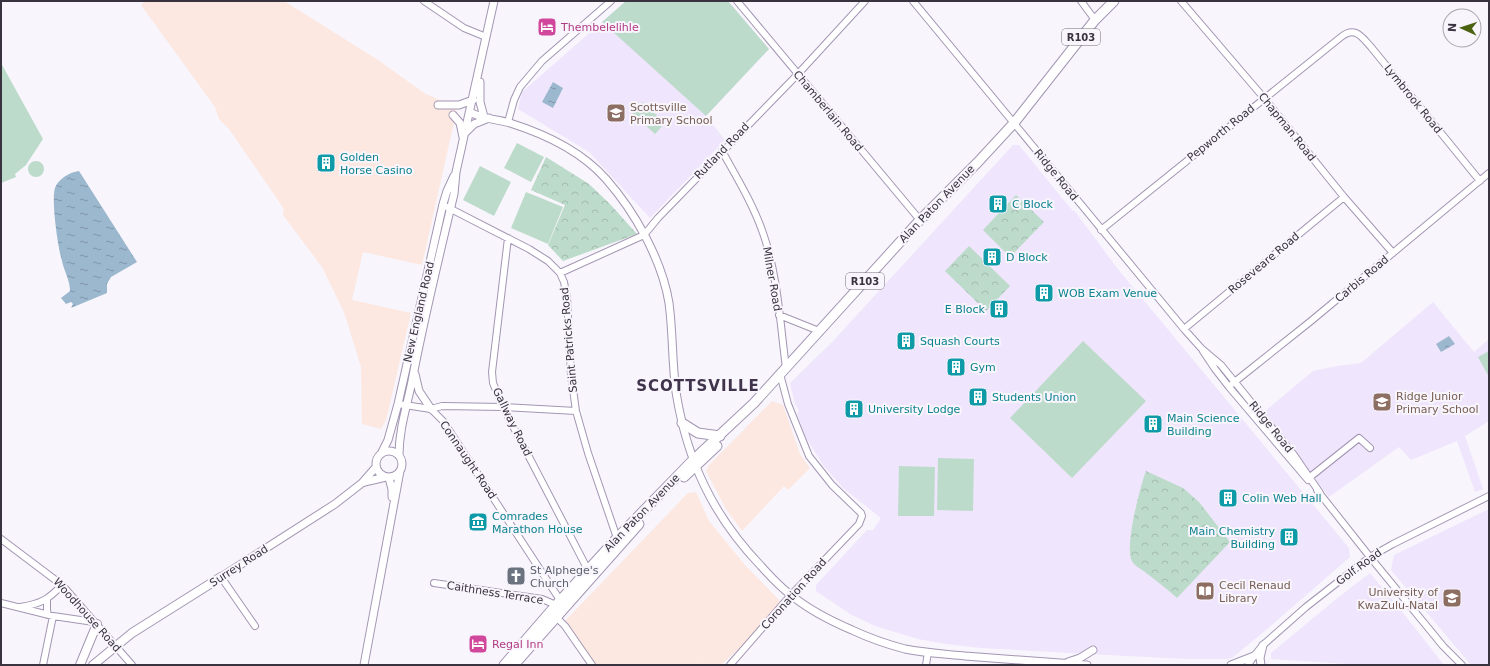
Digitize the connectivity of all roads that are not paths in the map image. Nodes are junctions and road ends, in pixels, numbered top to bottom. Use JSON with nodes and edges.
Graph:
{"nodes":[{"id":1,"x":424,"y":1,"type":"edge"},
{"id":2,"x":494,"y":1,"type":"edge"},
{"id":3,"x":610,"y":1,"type":"edge"},
{"id":4,"x":736,"y":1,"type":"edge"},
{"id":5,"x":865,"y":1,"type":"edge"},
{"id":6,"x":913,"y":1,"type":"edge"},
{"id":7,"x":1081,"y":1,"type":"edge"},
{"id":8,"x":1114,"y":1,"type":"edge"},
{"id":9,"x":1181,"y":1,"type":"edge"},
{"id":10,"x":1095,"y":20,"type":"junction"},
{"id":11,"x":486,"y":37,"type":"junction"},
{"id":12,"x":1341,"y":37,"type":"joint"},
{"id":13,"x":480,"y":66,"type":"junction"},
{"id":14,"x":797,"y":75,"type":"junction"},
{"id":15,"x":1264,"y":98,"type":"junction"},
{"id":16,"x":473,"y":100,"type":"junction"},
{"id":17,"x":438,"y":105,"type":"dead end"},
{"id":18,"x":453,"y":114,"type":"dead end"},
{"id":19,"x":472,"y":115,"type":"junction"},
{"id":20,"x":487,"y":117,"type":"junction"},
{"id":21,"x":508,"y":122,"type":"junction"},
{"id":22,"x":1014,"y":123,"type":"junction"},
{"id":23,"x":465,"y":132,"type":"junction"},
{"id":24,"x":463,"y":141,"type":"junction"},
{"id":25,"x":722,"y":151,"type":"junction"},
{"id":26,"x":456,"y":172,"type":"junction"},
{"id":27,"x":1489,"y":174,"type":"edge"},
{"id":28,"x":1480,"y":181,"type":"junction"},
{"id":29,"x":1344,"y":197,"type":"junction"},
{"id":30,"x":443,"y":204,"type":"junction"},
{"id":31,"x":450,"y":208,"type":"junction"},
{"id":32,"x":920,"y":220,"type":"junction"},
{"id":33,"x":1101,"y":230,"type":"junction"},
{"id":34,"x":644,"y":235,"type":"junction"},
{"id":35,"x":508,"y":238,"type":"junction"},
{"id":36,"x":1393,"y":253,"type":"junction"},
{"id":37,"x":560,"y":273,"type":"junction"},
{"id":38,"x":779,"y":316,"type":"junction"},
{"id":39,"x":1184,"y":329,"type":"junction"},
{"id":40,"x":819,"y":331,"type":"junction"},
{"id":41,"x":1201,"y":348,"type":"junction"},
{"id":42,"x":783,"y":371,"type":"junction"},
{"id":43,"x":414,"y":372,"type":"junction"},
{"id":44,"x":1235,"y":382,"type":"junction"},
{"id":45,"x":1229,"y":387,"type":"junction"},
{"id":46,"x":754,"y":403,"type":"junction"},
{"id":47,"x":398,"y":404,"type":"junction"},
{"id":48,"x":407,"y":406,"type":"junction"},
{"id":49,"x":503,"y":407,"type":"junction"},
{"id":50,"x":431,"y":409,"type":"junction"},
{"id":51,"x":576,"y":411,"type":"junction"},
{"id":52,"x":682,"y":423,"type":"junction"},
{"id":53,"x":720,"y":436,"type":"junction"},
{"id":54,"x":1370,"y":448,"type":"dead end"},
{"id":55,"x":382,"y":452,"type":"junction"},
{"id":56,"x":399,"y":455,"type":"junction"},
{"id":57,"x":694,"y":463,"type":"junction"},
{"id":58,"x":376,"y":467,"type":"junction"},
{"id":59,"x":400,"y":471,"type":"junction"},
{"id":60,"x":1310,"y":477,"type":"junction"},
{"id":61,"x":387,"y":478,"type":"junction"},
{"id":62,"x":362,"y":484,"type":"junction"},
{"id":63,"x":1320,"y":493,"type":"junction"},
{"id":64,"x":1489,"y":496,"type":"edge"},
{"id":65,"x":393,"y":509,"type":"junction"},
{"id":66,"x":859,"y":524,"type":"joint"},
{"id":67,"x":617,"y":538,"type":"junction"},
{"id":68,"x":1,"y":539,"type":"edge"},
{"id":69,"x":1370,"y":557,"type":"junction"},
{"id":70,"x":588,"y":570,"type":"junction"},
{"id":71,"x":221,"y":577,"type":"junction"},
{"id":72,"x":434,"y":583,"type":"dead end"},
{"id":73,"x":62,"y":585,"type":"junction"},
{"id":74,"x":791,"y":595,"type":"junction"},
{"id":75,"x":47,"y":600,"type":"junction"},
{"id":76,"x":558,"y":602,"type":"junction"},
{"id":77,"x":1,"y":603,"type":"edge"},
{"id":78,"x":16,"y":608,"type":"junction"},
{"id":79,"x":51,"y":616,"type":"junction"},
{"id":80,"x":556,"y":617,"type":"junction"},
{"id":81,"x":95,"y":623,"type":"junction"},
{"id":82,"x":254,"y":626,"type":"dead end"},
{"id":83,"x":1263,"y":645,"type":"junction"},
{"id":84,"x":115,"y":647,"type":"junction"},
{"id":85,"x":1093,"y":650,"type":"dead end"},
{"id":86,"x":928,"y":652,"type":"junction"},
{"id":87,"x":1254,"y":656,"type":"junction"},
{"id":88,"x":1062,"y":663,"type":"junction"},
{"id":89,"x":1459,"y":664,"type":"edge"},
{"id":90,"x":43,"y":665,"type":"edge"},
{"id":91,"x":80,"y":665,"type":"edge"},
{"id":92,"x":93,"y":665,"type":"edge"},
{"id":93,"x":132,"y":665,"type":"edge"},
{"id":94,"x":364,"y":665,"type":"edge"},
{"id":95,"x":504,"y":665,"type":"edge"},
{"id":96,"x":514,"y":665,"type":"edge"},
{"id":97,"x":592,"y":665,"type":"edge"},
{"id":98,"x":730,"y":665,"type":"edge"},
{"id":99,"x":926,"y":665,"type":"edge"},
{"id":100,"x":1087,"y":665,"type":"edge"},
{"id":101,"x":1231,"y":665,"type":"edge"},
{"id":102,"x":1248,"y":665,"type":"edge"},
{"id":103,"x":1261,"y":665,"type":"edge"}],
"edges":[{"from":1,"to":11,"type":"street"},
{"from":2,"to":11,"type":"street","name":"New England Road"},
{"from":3,"to":21,"type":"street"},
{"from":4,"to":14,"type":"street","name":"Chamberlain Road"},
{"from":5,"to":14,"type":"street","name":"Rutland Road"},
{"from":6,"to":22,"type":"street","name":"Ridge Road"},
{"from":7,"to":10,"type":"street"},
{"from":8,"to":10,"type":"main road","name":"Alan Paton Avenue","number":"R103"},
{"from":9,"to":15,"type":"street","name":"Chapman Road"},
{"from":10,"to":22,"type":"main road","name":"Alan Paton Avenue","number":"R103"},
{"from":11,"to":13,"type":"street","name":"New England Road"},
{"from":12,"to":15,"type":"street","name":"Pepworth Road"},
{"from":12,"to":28,"type":"street","name":"Lymbrook Road"},
{"from":13,"to":16,"type":"street","name":"New England Road"},
{"from":13,"to":20,"type":"street"},
{"from":14,"to":25,"type":"street","name":"Rutland Road"},
{"from":14,"to":32,"type":"street","name":"Chamberlain Road"},
{"from":15,"to":29,"type":"street","name":"Chapman Road"},
{"from":15,"to":33,"type":"street","name":"Pepworth Road"},
{"from":16,"to":17,"type":"street"},
{"from":16,"to":19,"type":"street","name":"New England Road"},
{"from":18,"to":24,"type":"street"},
{"from":19,"to":20,"type":"street"},
{"from":19,"to":23,"type":"street","name":"New England Road"},
{"from":20,"to":21,"type":"street"},
{"from":20,"to":23,"type":"street"},
{"from":21,"to":34,"type":"street"},
{"from":22,"to":32,"type":"main road","name":"Alan Paton Avenue","number":"R103"},
{"from":22,"to":33,"type":"street","name":"Ridge Road"},
{"from":23,"to":24,"type":"street","name":"New England Road"},
{"from":24,"to":26,"type":"street","name":"New England Road"},
{"from":25,"to":34,"type":"street","name":"Rutland Road"},
{"from":25,"to":38,"type":"street","name":"Milner Road"},
{"from":26,"to":30,"type":"street","name":"New England Road"},
{"from":26,"to":31,"type":"street","name":"New England Road"},
{"from":27,"to":28,"type":"street","name":"Carbis Road"},
{"from":28,"to":36,"type":"street","name":"Carbis Road"},
{"from":29,"to":36,"type":"street","name":"Chapman Road"},
{"from":29,"to":39,"type":"street","name":"Roseveare Road"},
{"from":30,"to":31,"type":"street","name":"Saint Patricks Road"},
{"from":30,"to":47,"type":"street","name":"New England Road"},
{"from":31,"to":35,"type":"street","name":"Saint Patricks Road"},
{"from":31,"to":43,"type":"street","name":"New England Road"},
{"from":32,"to":40,"type":"main road","name":"Alan Paton Avenue","number":"R103"},
{"from":33,"to":39,"type":"street","name":"Ridge Road"},
{"from":34,"to":37,"type":"street","name":"Rutland Road"},
{"from":34,"to":52,"type":"street"},
{"from":35,"to":37,"type":"street","name":"Saint Patricks Road"},
{"from":35,"to":49,"type":"street","name":"Gallway Road"},
{"from":36,"to":44,"type":"street","name":"Carbis Road"},
{"from":37,"to":51,"type":"street","name":"Saint Patricks Road"},
{"from":38,"to":40,"type":"street"},
{"from":38,"to":42,"type":"street","name":"Milner Road"},
{"from":39,"to":41,"type":"street","name":"Ridge Road"},
{"from":40,"to":42,"type":"main road","name":"Alan Paton Avenue","number":"R103"},
{"from":41,"to":44,"type":"street","name":"Ridge Road"},
{"from":41,"to":45,"type":"street","name":"Ridge Road"},
{"from":42,"to":46,"type":"main road","name":"Alan Paton Avenue","number":"R103"},
{"from":42,"to":66,"type":"street","name":"Milner Road"},
{"from":43,"to":48,"type":"street","name":"New England Road"},
{"from":43,"to":50,"type":"street"},
{"from":44,"to":45,"type":"street","name":"Carbis Road"},
{"from":44,"to":60,"type":"street","name":"Ridge Road"},
{"from":45,"to":63,"type":"street","name":"Ridge Road"},
{"from":46,"to":53,"type":"main road","name":"Alan Paton Avenue","number":"R103"},
{"from":46,"to":57,"type":"main road","name":"Alan Paton Avenue","number":"R103"},
{"from":47,"to":48,"type":"street"},
{"from":47,"to":55,"type":"street","name":"New England Road"},
{"from":48,"to":50,"type":"street"},
{"from":48,"to":56,"type":"street","name":"New England Road"},
{"from":49,"to":50,"type":"street"},
{"from":49,"to":51,"type":"street"},
{"from":49,"to":70,"type":"street","name":"Gallway Road"},
{"from":50,"to":76,"type":"street","name":"Connaught Road"},
{"from":51,"to":67,"type":"street","name":"Saint Patricks Road"},
{"from":52,"to":53,"type":"main road"},
{"from":52,"to":57,"type":"street"},
{"from":53,"to":57,"type":"main road","name":"Alan Paton Avenue","number":"R103"},
{"from":54,"to":60,"type":"street"},
{"from":55,"to":56,"type":"street"},
{"from":55,"to":58,"type":"street"},
{"from":56,"to":59,"type":"street"},
{"from":57,"to":67,"type":"main road","name":"Alan Paton Avenue","number":"R103"},
{"from":57,"to":74,"type":"street"},
{"from":57,"to":80,"type":"main road","name":"Alan Paton Avenue","number":"R103"},
{"from":58,"to":61,"type":"street"},
{"from":58,"to":62,"type":"street","name":"Surrey Road"},
{"from":59,"to":61,"type":"street"},
{"from":59,"to":65,"type":"street"},
{"from":60,"to":63,"type":"street","name":"Ridge Road"},
{"from":61,"to":62,"type":"street","name":"Surrey Road"},
{"from":61,"to":65,"type":"street"},
{"from":62,"to":71,"type":"street","name":"Surrey Road"},
{"from":63,"to":69,"type":"street","name":"Ridge Road"},
{"from":64,"to":69,"type":"street","name":"Golf Road"},
{"from":65,"to":94,"type":"street"},
{"from":66,"to":74,"type":"street","name":"Coronation Road"},
{"from":67,"to":70,"type":"main road","name":"Alan Paton Avenue","number":"R103"},
{"from":68,"to":73,"type":"street","name":"Woodhouse Road"},
{"from":69,"to":83,"type":"street","name":"Golf Road"},
{"from":69,"to":89,"type":"street","name":"Ridge Road"},
{"from":70,"to":76,"type":"main road","name":"Alan Paton Avenue","number":"R103"},
{"from":71,"to":82,"type":"street"},
{"from":71,"to":84,"type":"main road","name":"Surrey Road"},
{"from":72,"to":76,"type":"street","name":"Caithness Terrace"},
{"from":73,"to":75,"type":"street"},
{"from":73,"to":81,"type":"street","name":"Woodhouse Road"},
{"from":74,"to":86,"type":"street"},
{"from":74,"to":98,"type":"street","name":"Coronation Road"},
{"from":75,"to":78,"type":"street"},
{"from":75,"to":79,"type":"street"},
{"from":76,"to":95,"type":"main road","name":"Alan Paton Avenue","number":"R103"},
{"from":77,"to":78,"type":"street"},
{"from":78,"to":79,"type":"street"},
{"from":79,"to":81,"type":"street"},
{"from":79,"to":90,"type":"street"},
{"from":80,"to":96,"type":"main road","name":"Alan Paton Avenue","number":"R103"},
{"from":80,"to":97,"type":"street"},
{"from":81,"to":84,"type":"street","name":"Woodhouse Road"},
{"from":81,"to":91,"type":"main road"},
{"from":83,"to":87,"type":"street","name":"Golf Road"},
{"from":83,"to":103,"type":"street"},
{"from":84,"to":92,"type":"main road","name":"Surrey Road"},
{"from":84,"to":93,"type":"street","name":"Woodhouse Road"},
{"from":85,"to":88,"type":"street"},
{"from":86,"to":88,"type":"street"},
{"from":86,"to":99,"type":"street"},
{"from":87,"to":101,"type":"street"},
{"from":87,"to":102,"type":"street","name":"Golf Road"},
{"from":88,"to":100,"type":"street"}]}
